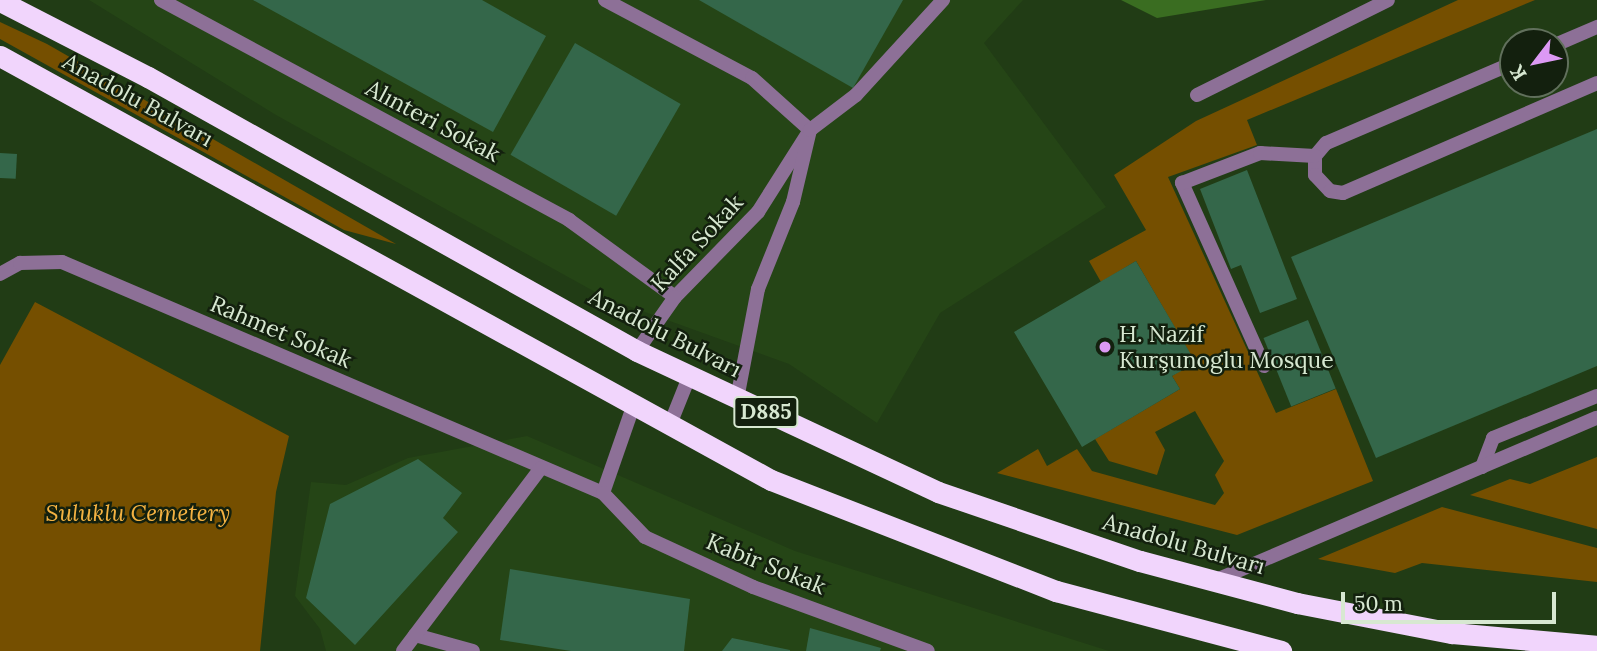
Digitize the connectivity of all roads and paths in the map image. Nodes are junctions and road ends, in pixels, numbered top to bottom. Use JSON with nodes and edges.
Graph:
{"nodes":[{"id":1,"x":161,"y":0,"type":"edge"},
{"id":2,"x":605,"y":0,"type":"edge"},
{"id":3,"x":943,"y":0,"type":"edge"},
{"id":4,"x":1388,"y":0,"type":"edge"},
{"id":5,"x":0,"y":1,"type":"edge"},
{"id":6,"x":1597,"y":27,"type":"edge"},
{"id":7,"x":1569,"y":39,"type":"edge"},
{"id":8,"x":2,"y":61,"type":"edge"},
{"id":9,"x":1499,"y":69,"type":"edge"},
{"id":10,"x":1597,"y":83,"type":"edge"},
{"id":11,"x":1197,"y":95,"type":"dead end"},
{"id":12,"x":810,"y":130,"type":"junction"},
{"id":13,"x":1315,"y":156,"type":"junction"},
{"id":14,"x":0,"y":274,"type":"edge"},
{"id":15,"x":675,"y":297,"type":"junction"},
{"id":16,"x":637,"y":352,"type":"junction"},
{"id":17,"x":1264,"y":366,"type":"dead end"},
{"id":18,"x":689,"y":377,"type":"junction"},
{"id":19,"x":1597,"y":396,"type":"edge"},
{"id":20,"x":737,"y":399,"type":"junction"},
{"id":21,"x":633,"y":407,"type":"junction"},
{"id":22,"x":1597,"y":418,"type":"edge"},
{"id":23,"x":669,"y":427,"type":"junction"},
{"id":24,"x":1482,"y":467,"type":"junction"},
{"id":25,"x":541,"y":468,"type":"junction"},
{"id":26,"x":603,"y":493,"type":"junction"},
{"id":27,"x":1214,"y":581,"type":"junction"},
{"id":28,"x":415,"y":635,"type":"junction"},
{"id":29,"x":1597,"y":646,"type":"edge"},
{"id":30,"x":403,"y":651,"type":"edge"},
{"id":31,"x":473,"y":651,"type":"edge"},
{"id":32,"x":928,"y":651,"type":"edge"},
{"id":33,"x":1281,"y":651,"type":"edge"}],
"edges":[{"from":1,"to":15,"type":"street","name":"Alınteri Sokak"},
{"from":2,"to":12,"type":"street"},
{"from":3,"to":12,"type":"street","name":"Kalfa Sokak"},
{"from":4,"to":11,"type":"street"},
{"from":5,"to":16,"type":"highway","name":"Anadolu Bulvarı","number":"D885"},
{"from":6,"to":7,"type":"street"},
{"from":8,"to":21,"type":"highway","name":"Anadolu Bulvarı","number":"D885"},
{"from":9,"to":13,"type":"street"},
{"from":10,"to":13,"type":"street"},
{"from":12,"to":15,"type":"street","name":"Kalfa Sokak"},
{"from":12,"to":20,"type":"street"},
{"from":13,"to":17,"type":"street"},
{"from":14,"to":25,"type":"street","name":"Rahmet Sokak"},
{"from":15,"to":16,"type":"street","name":"Kalfa Sokak"},
{"from":16,"to":18,"type":"highway","name":"Anadolu Bulvarı","number":"D885"},
{"from":18,"to":20,"type":"highway","name":"Anadolu Bulvarı","number":"D885"},
{"from":18,"to":23,"type":"street"},
{"from":19,"to":24,"type":"street"},
{"from":20,"to":27,"type":"highway","name":"Anadolu Bulvarı","number":"D885"},
{"from":21,"to":23,"type":"highway","name":"Anadolu Bulvarı","number":"D885"},
{"from":21,"to":26,"type":"street"},
{"from":22,"to":24,"type":"street"},
{"from":23,"to":33,"type":"highway","name":"Anadolu Bulvarı","number":"D885"},
{"from":24,"to":27,"type":"street"},
{"from":25,"to":26,"type":"street","name":"Kabir Sokak"},
{"from":25,"to":28,"type":"street"},
{"from":26,"to":32,"type":"street","name":"Kabir Sokak"},
{"from":27,"to":29,"type":"highway","name":"Anadolu Bulvarı","number":"D885"},
{"from":28,"to":30,"type":"street"},
{"from":28,"to":31,"type":"street"}]}
